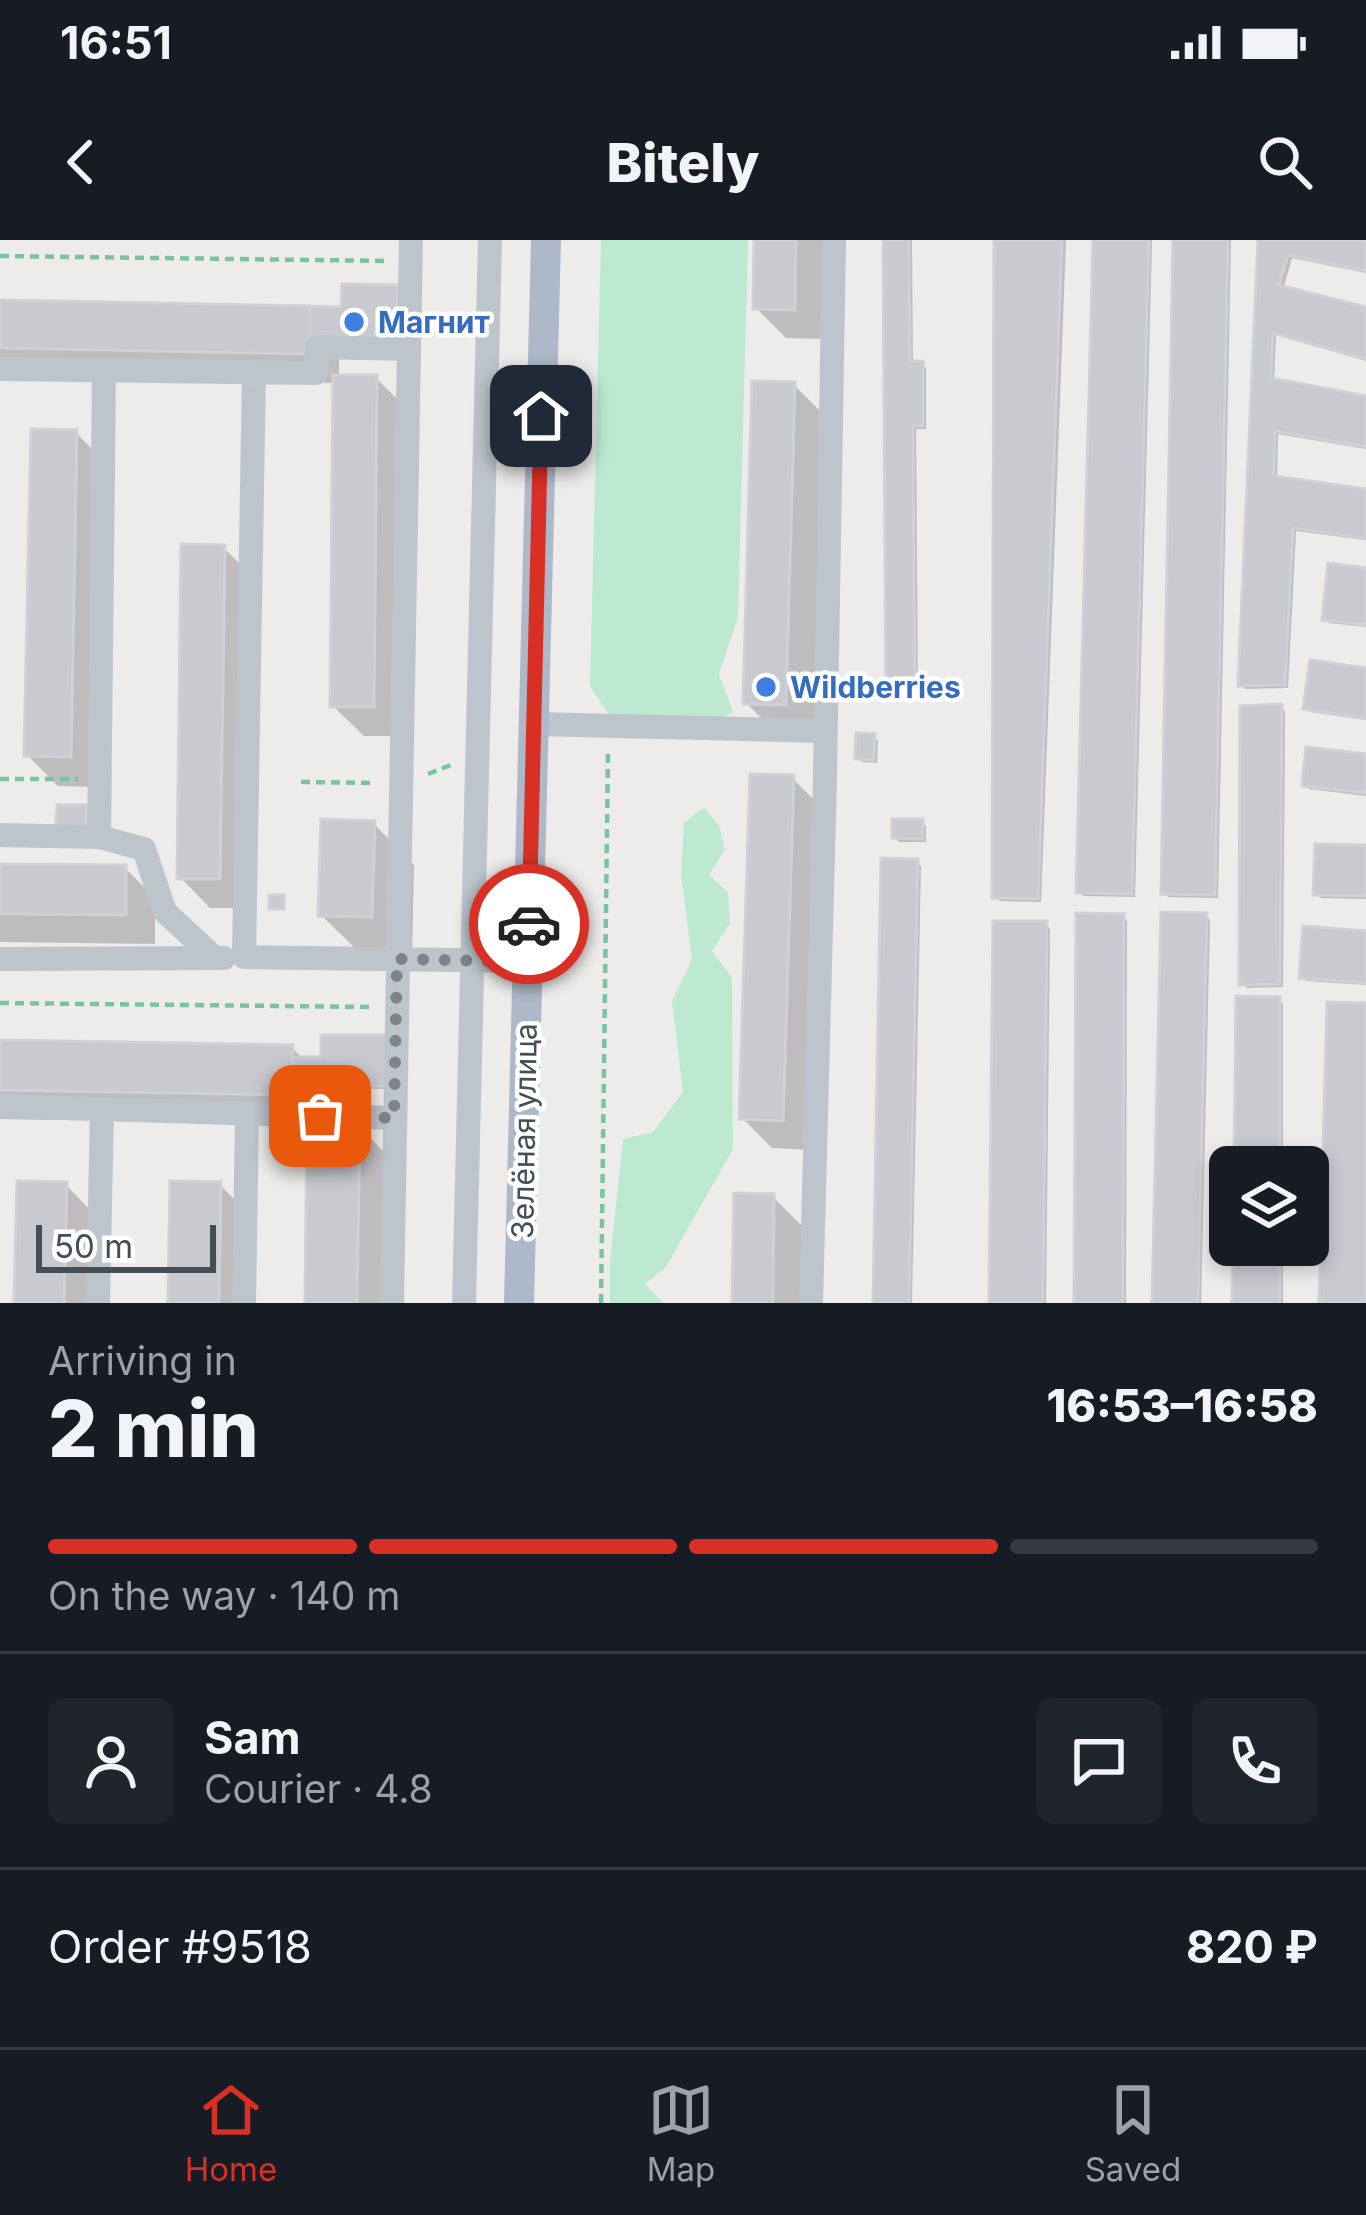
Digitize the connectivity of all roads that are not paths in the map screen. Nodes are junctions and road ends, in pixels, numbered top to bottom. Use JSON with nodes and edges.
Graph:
{"nodes":[{"id":1,"x":490,"y":240,"type":"edge"},
{"id":2,"x":546,"y":240,"type":"edge"},
{"id":3,"x":834,"y":240,"type":"edge"},
{"id":4,"x":411,"y":251,"type":"edge"},
{"id":5,"x":409,"y":350,"type":"junction"},
{"id":6,"x":0,"y":369,"type":"edge"},
{"id":7,"x":104,"y":370,"type":"junction"},
{"id":8,"x":254,"y":372,"type":"junction"},
{"id":9,"x":534,"y":724,"type":"junction"},
{"id":10,"x":825,"y":731,"type":"junction"},
{"id":11,"x":0,"y":835,"type":"edge"},
{"id":12,"x":98,"y":836,"type":"junction"},
{"id":13,"x":244,"y":957,"type":"junction"},
{"id":14,"x":215,"y":958,"type":"junction"},
{"id":15,"x":0,"y":959,"type":"edge"},
{"id":16,"x":397,"y":959,"type":"junction"},
{"id":17,"x":473,"y":960,"type":"junction"},
{"id":18,"x":528,"y":962,"type":"junction"},
{"id":19,"x":0,"y":1106,"type":"edge"},
{"id":20,"x":102,"y":1109,"type":"junction"},
{"id":21,"x":247,"y":1114,"type":"junction"},
{"id":22,"x":394,"y":1118,"type":"junction"},
{"id":23,"x":98,"y":1303,"type":"edge"},
{"id":24,"x":244,"y":1303,"type":"edge"},
{"id":25,"x":392,"y":1303,"type":"edge"},
{"id":26,"x":464,"y":1303,"type":"edge"},
{"id":27,"x":520,"y":1303,"type":"edge"},
{"id":28,"x":811,"y":1303,"type":"edge"}],
"edges":[{"from":1,"to":17,"type":"lane"},
{"from":2,"to":9,"type":"main road","name":"Зелёная улица"},
{"from":3,"to":10,"type":"lane"},
{"from":4,"to":5,"type":"lane"},
{"from":5,"to":8,"type":"lane"},
{"from":5,"to":16,"type":"lane"},
{"from":6,"to":7,"type":"lane"},
{"from":7,"to":8,"type":"lane"},
{"from":7,"to":12,"type":"lane"},
{"from":8,"to":13,"type":"lane"},
{"from":9,"to":10,"type":"lane"},
{"from":9,"to":18,"type":"main road","name":"Зелёная улица"},
{"from":10,"to":28,"type":"lane"},
{"from":11,"to":12,"type":"lane"},
{"from":12,"to":14,"type":"lane"},
{"from":13,"to":14,"type":"lane"},
{"from":13,"to":16,"type":"lane"},
{"from":14,"to":15,"type":"lane"},
{"from":16,"to":17,"type":"lane"},
{"from":16,"to":22,"type":"lane"},
{"from":17,"to":18,"type":"lane"},
{"from":17,"to":26,"type":"lane"},
{"from":18,"to":27,"type":"main road","name":"Зелёная улица"},
{"from":19,"to":20,"type":"lane"},
{"from":20,"to":21,"type":"lane"},
{"from":20,"to":23,"type":"lane"},
{"from":21,"to":22,"type":"lane"},
{"from":21,"to":24,"type":"lane"},
{"from":22,"to":25,"type":"lane"}]}
